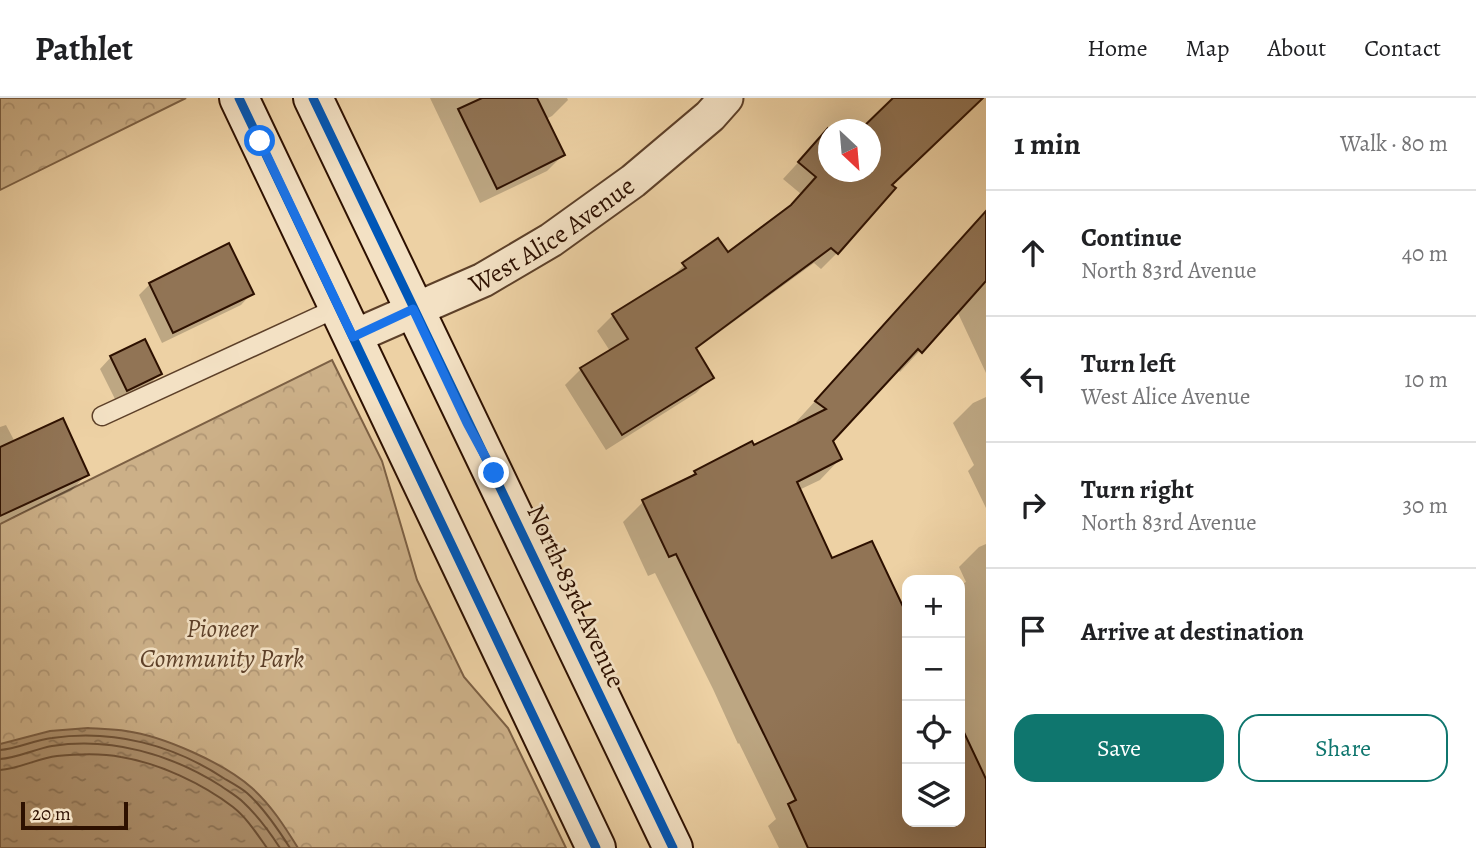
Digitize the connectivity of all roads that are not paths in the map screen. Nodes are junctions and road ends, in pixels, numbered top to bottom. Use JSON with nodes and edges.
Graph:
{"nodes":[{"id":1,"x":239,"y":98,"type":"edge"},
{"id":2,"x":313,"y":98,"type":"edge"},
{"id":3,"x":709,"y":104,"type":"edge"},
{"id":4,"x":413,"y":309,"type":"junction"},
{"id":5,"x":346,"y":322,"type":"junction"},
{"id":6,"x":102,"y":416,"type":"dead end"},
{"id":7,"x":596,"y":848,"type":"edge"},
{"id":8,"x":673,"y":848,"type":"edge"}],
"edges":[{"from":1,"to":5,"type":"main road"},
{"from":2,"to":4,"type":"main road","name":"North 83rd Avenue"},
{"from":3,"to":4,"type":"street","name":"West Alice Avenue"},
{"from":4,"to":5,"type":"street","name":"West Alice Avenue"},
{"from":4,"to":8,"type":"main road","name":"North 83rd Avenue"},
{"from":5,"to":6,"type":"lane"},
{"from":5,"to":7,"type":"main road"}]}
